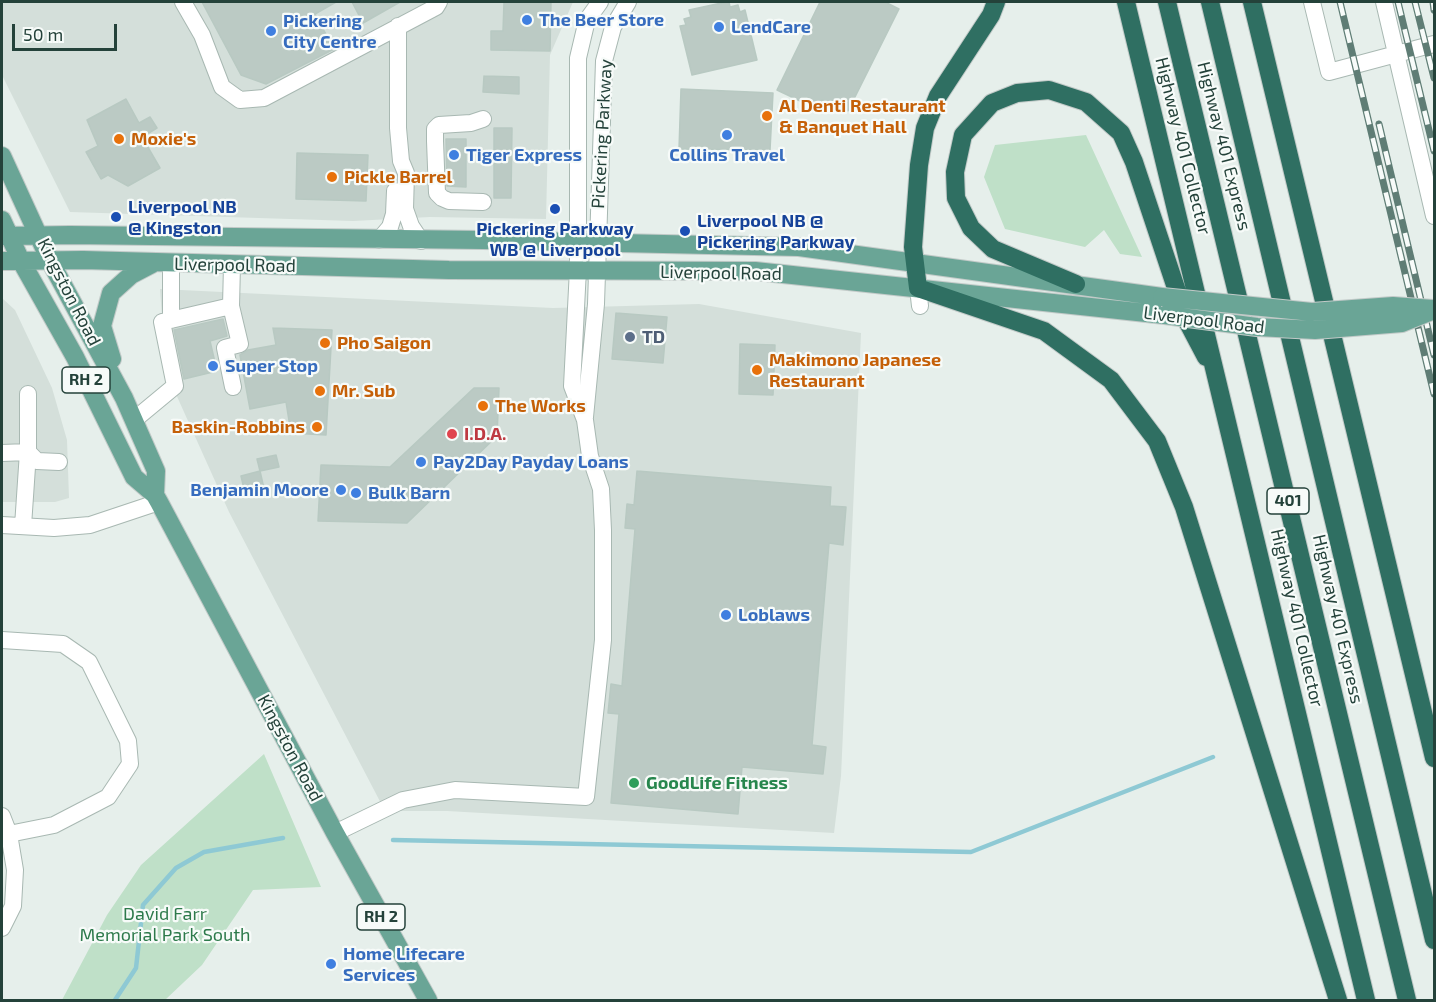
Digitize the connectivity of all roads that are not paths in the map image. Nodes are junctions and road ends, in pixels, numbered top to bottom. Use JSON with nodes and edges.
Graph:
{"nodes":[{"id":1,"x":183,"y":2,"type":"edge"},
{"id":2,"x":439,"y":2,"type":"edge"},
{"id":3,"x":600,"y":2,"type":"edge"},
{"id":4,"x":628,"y":2,"type":"edge"},
{"id":5,"x":996,"y":2,"type":"edge"},
{"id":6,"x":1126,"y":2,"type":"edge"},
{"id":7,"x":1167,"y":2,"type":"edge"},
{"id":8,"x":1210,"y":2,"type":"edge"},
{"id":9,"x":1252,"y":2,"type":"edge"},
{"id":10,"x":1312,"y":2,"type":"edge"},
{"id":11,"x":1384,"y":2,"type":"edge"},
{"id":12,"x":398,"y":26,"type":"junction"},
{"id":13,"x":1434,"y":44,"type":"edge"},
{"id":14,"x":1396,"y":53,"type":"junction"},
{"id":15,"x":483,"y":119,"type":"dead end"},
{"id":16,"x":2,"y":156,"type":"edge"},
{"id":17,"x":401,"y":161,"type":"junction"},
{"id":18,"x":483,"y":202,"type":"dead end"},
{"id":19,"x":1434,"y":216,"type":"edge"},
{"id":20,"x":2,"y":220,"type":"edge"},
{"id":21,"x":6,"y":236,"type":"edge"},
{"id":22,"x":41,"y":236,"type":"junction"},
{"id":23,"x":379,"y":240,"type":"junction"},
{"id":24,"x":421,"y":241,"type":"junction"},
{"id":25,"x":597,"y":243,"type":"junction"},
{"id":26,"x":579,"y":244,"type":"junction"},
{"id":27,"x":2,"y":261,"type":"edge"},
{"id":28,"x":21,"y":261,"type":"junction"},
{"id":29,"x":50,"y":261,"type":"junction"},
{"id":30,"x":915,"y":262,"type":"junction"},
{"id":31,"x":163,"y":263,"type":"junction"},
{"id":32,"x":232,"y":265,"type":"junction"},
{"id":33,"x":578,"y":269,"type":"junction"},
{"id":34,"x":598,"y":271,"type":"junction"},
{"id":35,"x":1076,"y":284,"type":"junction"},
{"id":36,"x":918,"y":288,"type":"junction"},
{"id":37,"x":231,"y":306,"type":"junction"},
{"id":38,"x":920,"y":306,"type":"dead end"},
{"id":39,"x":1434,"y":309,"type":"edge"},
{"id":40,"x":171,"y":320,"type":"junction"},
{"id":41,"x":1219,"y":380,"type":"junction"},
{"id":42,"x":232,"y":387,"type":"dead end"},
{"id":43,"x":28,"y":394,"type":"dead end"},
{"id":44,"x":124,"y":398,"type":"junction"},
{"id":45,"x":134,"y":420,"type":"junction"},
{"id":46,"x":585,"y":420,"type":"junction"},
{"id":47,"x":28,"y":452,"type":"junction"},
{"id":48,"x":2,"y":453,"type":"edge"},
{"id":49,"x":59,"y":462,"type":"dead end"},
{"id":50,"x":157,"y":498,"type":"junction"},
{"id":51,"x":2,"y":525,"type":"edge"},
{"id":52,"x":23,"y":526,"type":"junction"},
{"id":53,"x":2,"y":640,"type":"edge"},
{"id":54,"x":1434,"y":758,"type":"edge"},
{"id":55,"x":2,"y":816,"type":"edge"},
{"id":56,"x":335,"y":833,"type":"junction"},
{"id":57,"x":9,"y":834,"type":"junction"},
{"id":58,"x":2,"y":928,"type":"edge"},
{"id":59,"x":1434,"y":940,"type":"edge"},
{"id":60,"x":428,"y":1000,"type":"edge"},
{"id":61,"x":1338,"y":1000,"type":"edge"},
{"id":62,"x":1366,"y":1000,"type":"edge"},
{"id":63,"x":1407,"y":1000,"type":"edge"}],
"edges":[{"from":1,"to":12,"type":"street"},
{"from":2,"to":12,"type":"street"},
{"from":3,"to":26,"type":"street","name":"Pickering Parkway"},
{"from":4,"to":25,"type":"street","name":"Pickering Parkway"},
{"from":5,"to":30,"type":"highway"},
{"from":6,"to":41,"type":"highway","name":"Highway 401 Collector","number":"401"},
{"from":7,"to":63,"type":"highway","name":"Highway 401 Express","number":"401"},
{"from":8,"to":59,"type":"highway","name":"Highway 401 Express","number":"401"},
{"from":9,"to":54,"type":"highway"},
{"from":10,"to":14,"type":"street"},
{"from":11,"to":14,"type":"street"},
{"from":12,"to":17,"type":"street"},
{"from":13,"to":14,"type":"street"},
{"from":14,"to":19,"type":"street"},
{"from":15,"to":18,"type":"street"},
{"from":16,"to":22,"type":"main road","name":"Kingston Road","number":"RH 2"},
{"from":17,"to":23,"type":"street"},
{"from":17,"to":24,"type":"street"},
{"from":20,"to":21,"type":"main road","name":"Kingston Road","number":"RH 2"},
{"from":21,"to":22,"type":"main road","name":"Liverpool Road"},
{"from":21,"to":28,"type":"main road","name":"Kingston Road","number":"RH 2"},
{"from":22,"to":23,"type":"main road","name":"Liverpool Road"},
{"from":22,"to":29,"type":"main road","name":"Kingston Road","number":"RH 2"},
{"from":23,"to":24,"type":"main road","name":"Liverpool Road"},
{"from":24,"to":26,"type":"main road","name":"Liverpool Road"},
{"from":25,"to":26,"type":"main road","name":"Liverpool Road"},
{"from":25,"to":30,"type":"main road","name":"Liverpool Road"},
{"from":25,"to":34,"type":"street","name":"Pickering Parkway"},
{"from":26,"to":33,"type":"street","name":"Pickering Parkway"},
{"from":27,"to":28,"type":"main road","name":"Liverpool Road"},
{"from":28,"to":29,"type":"main road","name":"Liverpool Road"},
{"from":28,"to":50,"type":"main road","name":"Kingston Road","number":"RH 2"},
{"from":29,"to":31,"type":"main road","name":"Liverpool Road"},
{"from":29,"to":44,"type":"main road","name":"Kingston Road","number":"RH 2"},
{"from":30,"to":35,"type":"main road","name":"Liverpool Road"},
{"from":30,"to":36,"type":"highway"},
{"from":31,"to":32,"type":"main road","name":"Liverpool Road"},
{"from":31,"to":40,"type":"street"},
{"from":31,"to":44,"type":"main road"},
{"from":32,"to":33,"type":"main road","name":"Liverpool Road"},
{"from":32,"to":37,"type":"street"},
{"from":33,"to":34,"type":"main road","name":"Liverpool Road"},
{"from":33,"to":46,"type":"street","name":"Pickering Parkway"},
{"from":34,"to":36,"type":"main road","name":"Liverpool Road"},
{"from":34,"to":46,"type":"street","name":"Pickering Parkway"},
{"from":35,"to":39,"type":"main road","name":"Liverpool Road","bridge":true},
{"from":35,"to":41,"type":"highway"},
{"from":36,"to":38,"type":"street"},
{"from":36,"to":39,"type":"main road","name":"Liverpool Road","bridge":true},
{"from":36,"to":61,"type":"highway"},
{"from":37,"to":40,"type":"street"},
{"from":37,"to":42,"type":"street"},
{"from":40,"to":45,"type":"street"},
{"from":41,"to":62,"type":"highway","name":"Highway 401 Collector","number":"401"},
{"from":43,"to":47,"type":"street"},
{"from":44,"to":45,"type":"main road","name":"Kingston Road","number":"RH 2"},
{"from":45,"to":50,"type":"main road","name":"Kingston Road","number":"RH 2"},
{"from":46,"to":56,"type":"street"},
{"from":47,"to":48,"type":"street"},
{"from":47,"to":49,"type":"street"},
{"from":47,"to":52,"type":"street"},
{"from":50,"to":52,"type":"street"},
{"from":50,"to":56,"type":"main road","name":"Kingston Road","number":"RH 2"},
{"from":51,"to":52,"type":"street"},
{"from":53,"to":57,"type":"street"},
{"from":55,"to":57,"type":"street"},
{"from":56,"to":60,"type":"main road","name":"Kingston Road","number":"RH 2"},
{"from":57,"to":58,"type":"street"}]}
